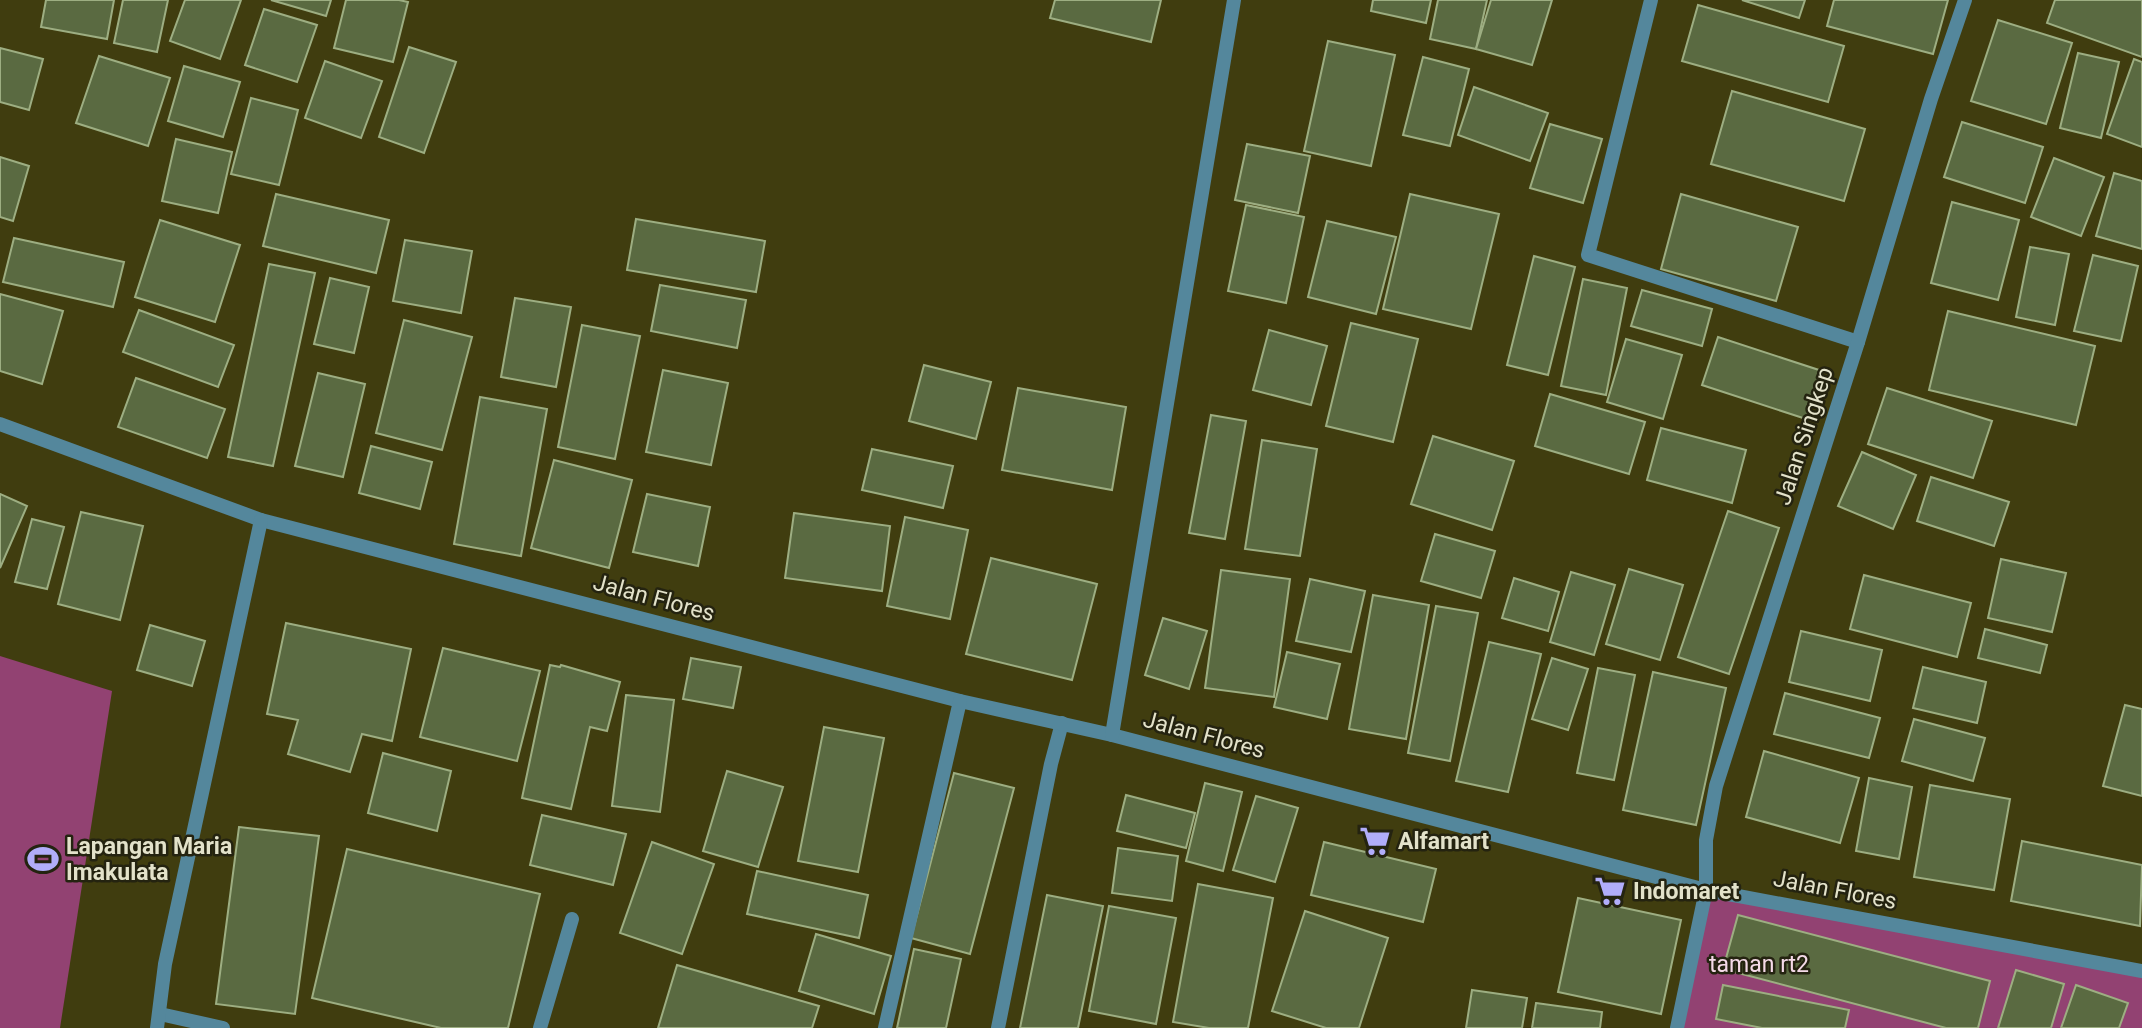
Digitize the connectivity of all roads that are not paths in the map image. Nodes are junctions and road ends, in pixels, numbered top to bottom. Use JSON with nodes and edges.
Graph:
{"nodes":[{"id":1,"x":1234,"y":0,"type":"edge"},
{"id":2,"x":1651,"y":0,"type":"edge"},
{"id":3,"x":1965,"y":0,"type":"edge"},
{"id":4,"x":1858,"y":342,"type":"junction"},
{"id":5,"x":0,"y":424,"type":"edge"},
{"id":6,"x":261,"y":520,"type":"junction"},
{"id":7,"x":960,"y":701,"type":"junction"},
{"id":8,"x":1062,"y":723,"type":"junction"},
{"id":9,"x":1112,"y":735,"type":"junction"},
{"id":10,"x":1706,"y":890,"type":"junction"},
{"id":11,"x":572,"y":919,"type":"dead end"},
{"id":12,"x":2142,"y":971,"type":"edge"},
{"id":13,"x":159,"y":1021,"type":"edge"},
{"id":14,"x":223,"y":1028,"type":"edge"},
{"id":15,"x":540,"y":1028,"type":"edge"},
{"id":16,"x":885,"y":1028,"type":"edge"},
{"id":17,"x":998,"y":1028,"type":"edge"},
{"id":18,"x":1677,"y":1028,"type":"edge"}],
"edges":[{"from":1,"to":9,"type":"street"},
{"from":2,"to":4,"type":"street"},
{"from":3,"to":4,"type":"street","name":"Jalan Singkep"},
{"from":4,"to":10,"type":"street","name":"Jalan Singkep"},
{"from":5,"to":6,"type":"street","name":"Jalan Flores"},
{"from":6,"to":7,"type":"street","name":"Jalan Flores"},
{"from":6,"to":13,"type":"street"},
{"from":7,"to":8,"type":"street","name":"Jalan Flores"},
{"from":7,"to":16,"type":"street"},
{"from":8,"to":9,"type":"street","name":"Jalan Flores"},
{"from":8,"to":17,"type":"street"},
{"from":9,"to":10,"type":"street","name":"Jalan Flores"},
{"from":10,"to":12,"type":"street","name":"Jalan Flores"},
{"from":10,"to":18,"type":"street","name":"Jalan Singkep"},
{"from":11,"to":15,"type":"street"},
{"from":13,"to":14,"type":"street"}]}
